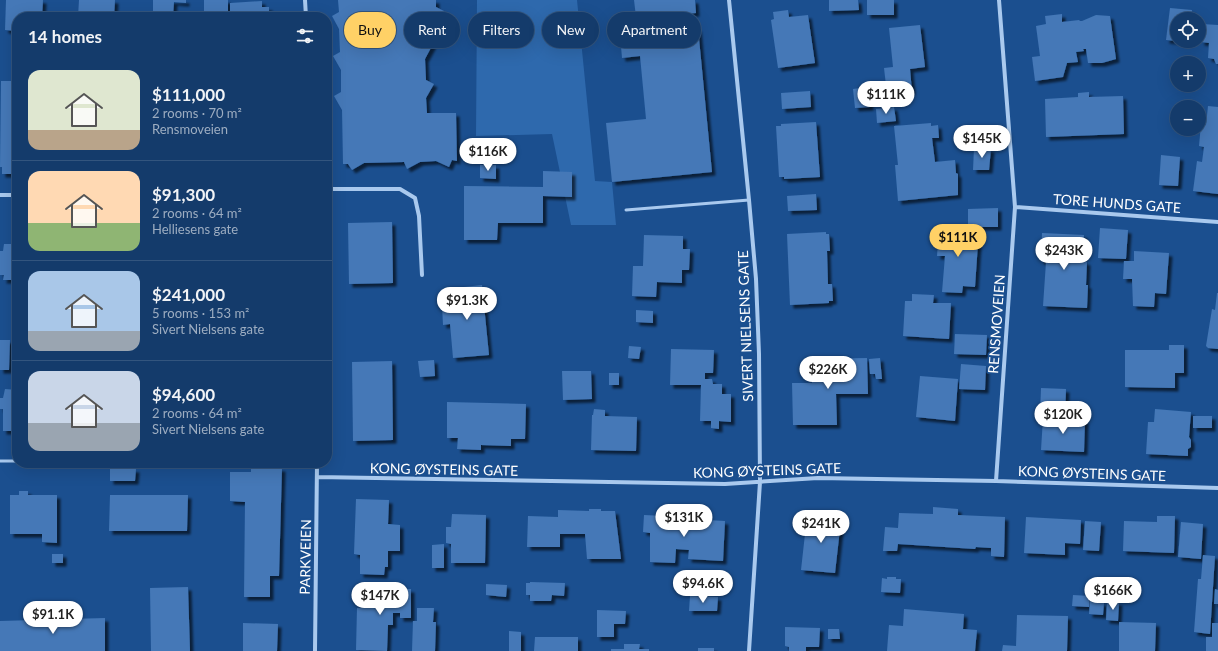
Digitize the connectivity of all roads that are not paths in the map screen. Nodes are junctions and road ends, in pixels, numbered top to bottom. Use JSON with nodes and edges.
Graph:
{"nodes":[{"id":1,"x":305,"y":0,"type":"edge"},
{"id":2,"x":729,"y":0,"type":"edge"},
{"id":3,"x":999,"y":0,"type":"edge"},
{"id":4,"x":306,"y":12,"type":"edge"},
{"id":5,"x":332,"y":189,"type":"edge"},
{"id":6,"x":0,"y":194,"type":"edge"},
{"id":7,"x":12,"y":195,"type":"edge"},
{"id":8,"x":749,"y":200,"type":"junction"},
{"id":9,"x":1015,"y":207,"type":"junction"},
{"id":10,"x":626,"y":210,"type":"dead end"},
{"id":11,"x":1218,"y":222,"type":"edge"},
{"id":12,"x":422,"y":275,"type":"dead end"},
{"id":13,"x":0,"y":461,"type":"edge"},
{"id":14,"x":12,"y":461,"type":"edge"},
{"id":15,"x":317,"y":468,"type":"edge"},
{"id":16,"x":317,"y":478,"type":"junction"},
{"id":17,"x":996,"y":481,"type":"junction"},
{"id":18,"x":760,"y":482,"type":"junction"},
{"id":19,"x":1218,"y":488,"type":"edge"},
{"id":20,"x":315,"y":651,"type":"edge"},
{"id":21,"x":749,"y":651,"type":"edge"}],
"edges":[{"from":1,"to":4,"type":"street"},
{"from":2,"to":8,"type":"street","name":"SIVERT NIELSENS GATE"},
{"from":3,"to":9,"type":"street","name":"RENSMOVEIEN"},
{"from":5,"to":12,"type":"street"},
{"from":6,"to":7,"type":"street"},
{"from":8,"to":10,"type":"lane"},
{"from":8,"to":18,"type":"street","name":"SIVERT NIELSENS GATE"},
{"from":9,"to":11,"type":"street","name":"TORE HUNDS GATE"},
{"from":9,"to":17,"type":"street","name":"RENSMOVEIEN"},
{"from":13,"to":14,"type":"lane"},
{"from":15,"to":16,"type":"street","name":"PARKVEIEN"},
{"from":16,"to":18,"type":"street","name":"KONG ØYSTEINS GATE"},
{"from":16,"to":20,"type":"street","name":"PARKVEIEN"},
{"from":17,"to":18,"type":"street","name":"KONG ØYSTEINS GATE"},
{"from":17,"to":19,"type":"street","name":"KONG ØYSTEINS GATE"},
{"from":18,"to":21,"type":"street","name":"SIVERT NIELSENS GATE"}]}
